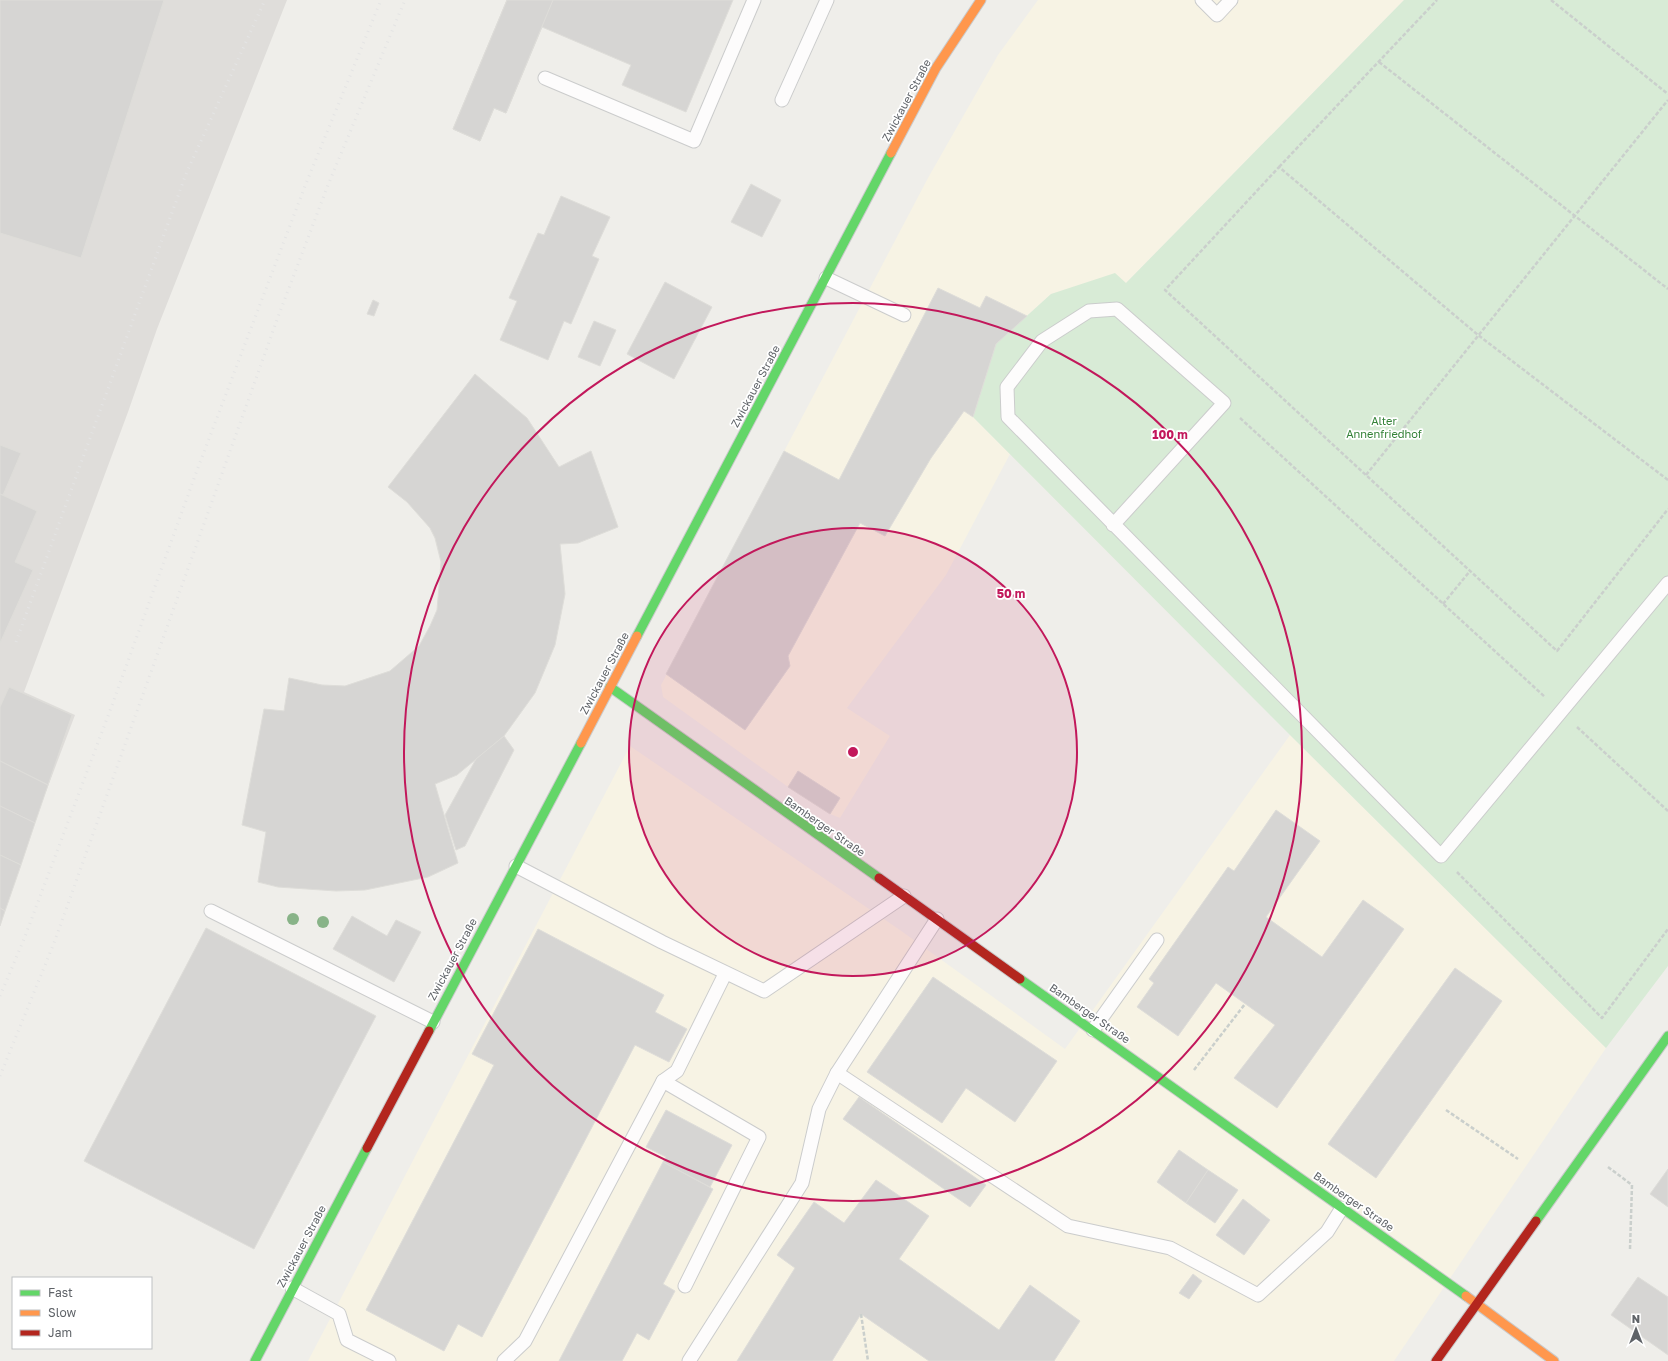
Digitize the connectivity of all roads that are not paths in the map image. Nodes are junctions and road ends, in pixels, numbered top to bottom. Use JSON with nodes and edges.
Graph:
{"nodes":[{"id":1,"x":754,"y":0,"type":"edge"},
{"id":2,"x":827,"y":0,"type":"edge"},
{"id":3,"x":981,"y":0,"type":"edge"},
{"id":4,"x":1202,"y":0,"type":"edge"},
{"id":5,"x":1231,"y":0,"type":"edge"},
{"id":6,"x":545,"y":78,"type":"dead end"},
{"id":7,"x":782,"y":100,"type":"dead end"},
{"id":8,"x":826,"y":278,"type":"junction"},
{"id":9,"x":904,"y":315,"type":"dead end"},
{"id":10,"x":1113,"y":525,"type":"junction"},
{"id":11,"x":1668,"y":582,"type":"edge"},
{"id":12,"x":610,"y":687,"type":"junction"},
{"id":13,"x":516,"y":866,"type":"junction"},
{"id":14,"x":904,"y":896,"type":"junction"},
{"id":15,"x":211,"y":911,"type":"dead end"},
{"id":16,"x":937,"y":919,"type":"junction"},
{"id":17,"x":1158,"y":940,"type":"dead end"},
{"id":18,"x":726,"y":974,"type":"junction"},
{"id":19,"x":433,"y":1022,"type":"junction"},
{"id":20,"x":1093,"y":1030,"type":"junction"},
{"id":21,"x":1668,"y":1036,"type":"edge"},
{"id":22,"x":837,"y":1073,"type":"junction"},
{"id":23,"x":663,"y":1081,"type":"junction"},
{"id":24,"x":1342,"y":1208,"type":"junction"},
{"id":25,"x":686,"y":1286,"type":"dead end"},
{"id":26,"x":292,"y":1288,"type":"junction"},
{"id":27,"x":1477,"y":1304,"type":"junction"},
{"id":28,"x":255,"y":1361,"type":"edge"},
{"id":29,"x":389,"y":1361,"type":"edge"},
{"id":30,"x":504,"y":1361,"type":"edge"},
{"id":31,"x":689,"y":1361,"type":"edge"},
{"id":32,"x":1436,"y":1361,"type":"edge"},
{"id":33,"x":1554,"y":1361,"type":"edge"}],
"edges":[{"from":1,"to":6,"type":"lane"},
{"from":2,"to":7,"type":"lane"},
{"from":3,"to":8,"type":"street","name":"Zwickauer Straße"},
{"from":4,"to":5,"type":"lane"},
{"from":8,"to":9,"type":"lane"},
{"from":8,"to":12,"type":"street","name":"Zwickauer Straße"},
{"from":10,"to":10,"type":"lane"},
{"from":10,"to":11,"type":"lane"},
{"from":12,"to":13,"type":"street","name":"Zwickauer Straße"},
{"from":12,"to":14,"type":"street","name":"Bamberger Straße"},
{"from":13,"to":18,"type":"lane"},
{"from":13,"to":19,"type":"street","name":"Zwickauer Straße"},
{"from":14,"to":16,"type":"street","name":"Bamberger Straße"},
{"from":14,"to":18,"type":"lane"},
{"from":15,"to":19,"type":"lane"},
{"from":16,"to":20,"type":"street","name":"Bamberger Straße"},
{"from":16,"to":22,"type":"lane"},
{"from":17,"to":20,"type":"lane"},
{"from":18,"to":23,"type":"lane"},
{"from":19,"to":26,"type":"street","name":"Zwickauer Straße"},
{"from":20,"to":24,"type":"street","name":"Bamberger Straße"},
{"from":21,"to":27,"type":"street"},
{"from":22,"to":24,"type":"lane"},
{"from":22,"to":31,"type":"lane"},
{"from":23,"to":25,"type":"lane"},
{"from":23,"to":30,"type":"lane"},
{"from":24,"to":27,"type":"street","name":"Bamberger Straße"},
{"from":26,"to":28,"type":"street","name":"Zwickauer Straße"},
{"from":26,"to":29,"type":"lane"},
{"from":27,"to":32,"type":"street"},
{"from":27,"to":33,"type":"street","name":"Bamberger Straße"}]}
